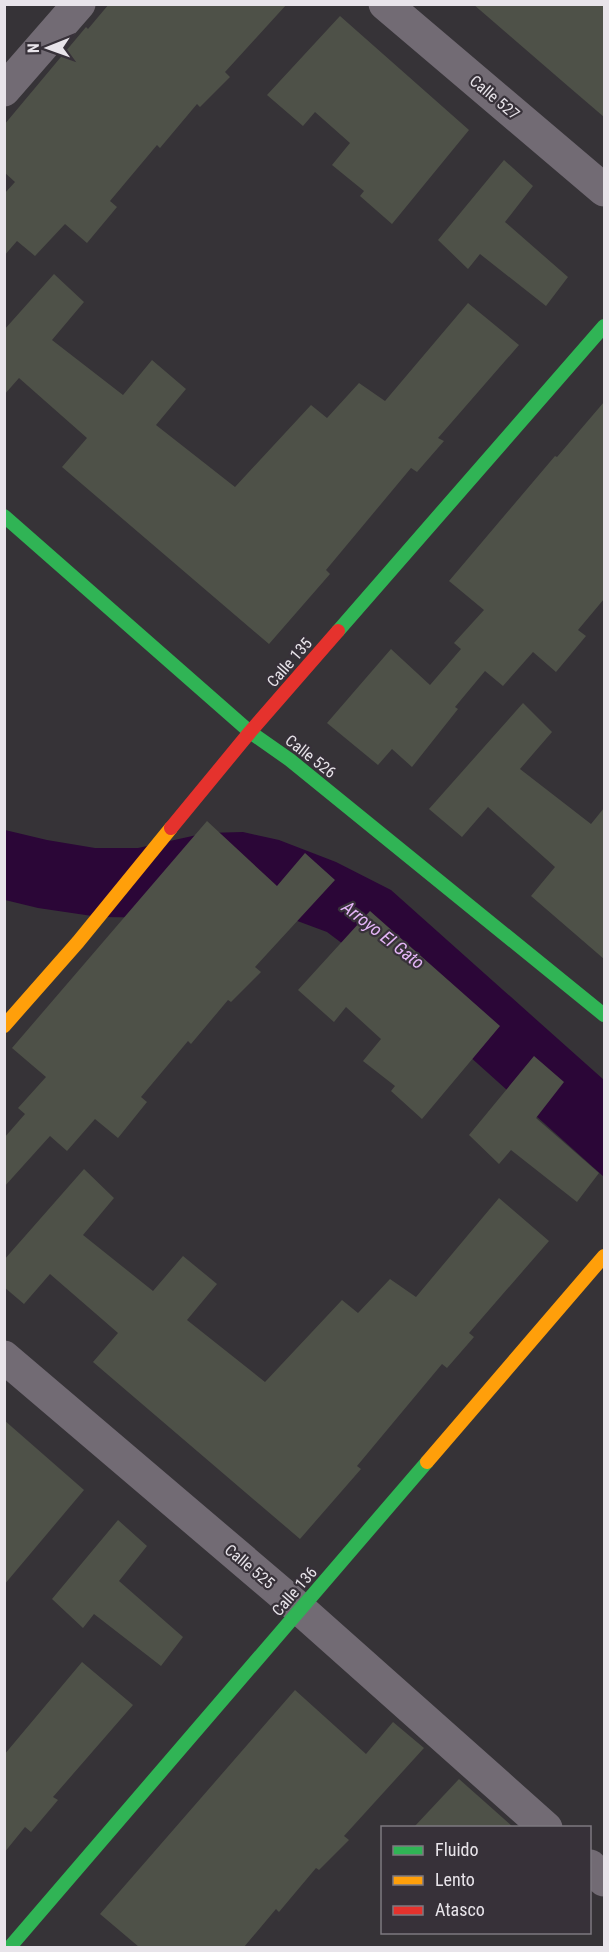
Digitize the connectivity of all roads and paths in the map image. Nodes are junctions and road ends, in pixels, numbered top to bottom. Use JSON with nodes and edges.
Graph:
{"nodes":[{"id":1,"x":79,"y":4,"type":"edge"},
{"id":2,"x":385,"y":4,"type":"edge"},
{"id":3,"x":4,"y":90,"type":"edge"},
{"id":4,"x":604,"y":190,"type":"edge"},
{"id":5,"x":604,"y":326,"type":"edge"},
{"id":6,"x":4,"y":516,"type":"edge"},
{"id":7,"x":250,"y":732,"type":"junction"},
{"id":8,"x":604,"y":1015,"type":"edge"},
{"id":9,"x":4,"y":1026,"type":"edge"},
{"id":10,"x":604,"y":1256,"type":"edge"},
{"id":11,"x":4,"y":1357,"type":"edge"},
{"id":12,"x":300,"y":1608,"type":"junction"},
{"id":13,"x":545,"y":1826,"type":"edge"},
{"id":14,"x":591,"y":1867,"type":"edge"},
{"id":15,"x":604,"y":1880,"type":"edge"},
{"id":16,"x":9,"y":1947,"type":"edge"}],
"edges":[{"from":1,"to":3,"type":"street"},
{"from":2,"to":4,"type":"street","name":"Calle 527"},
{"from":5,"to":7,"type":"street","name":"Calle 135"},
{"from":6,"to":7,"type":"street","name":"Calle 526"},
{"from":7,"to":8,"type":"street","name":"Calle 526"},
{"from":7,"to":9,"type":"street","name":"Calle 135"},
{"from":10,"to":12,"type":"street","name":"Calle 136"},
{"from":11,"to":12,"type":"street","name":"Calle 525"},
{"from":12,"to":13,"type":"street","name":"Calle 525"},
{"from":12,"to":16,"type":"street","name":"Calle 136"},
{"from":14,"to":15,"type":"street"}]}
